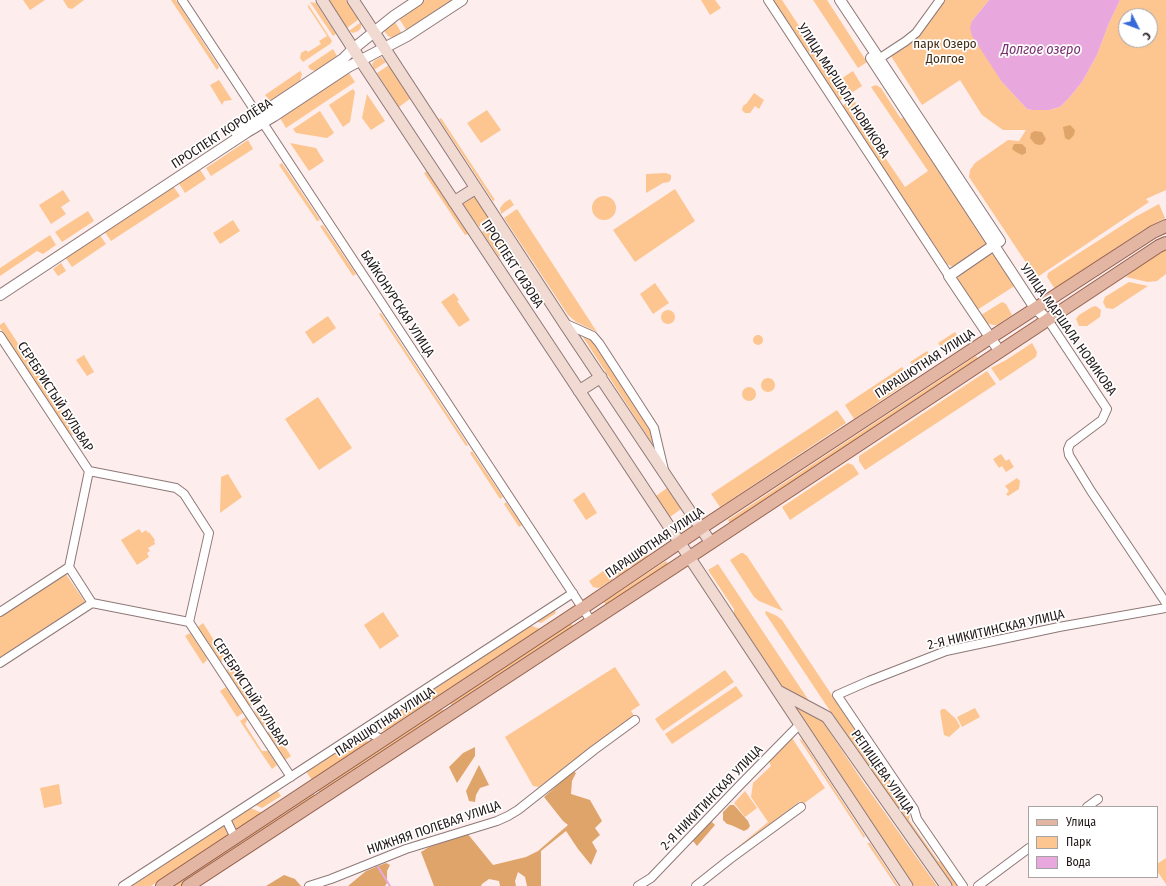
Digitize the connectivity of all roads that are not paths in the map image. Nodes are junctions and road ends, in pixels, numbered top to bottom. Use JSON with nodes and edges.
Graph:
{"nodes":[{"id":1,"x":182,"y":0,"type":"edge"},
{"id":2,"x":322,"y":0,"type":"edge"},
{"id":3,"x":353,"y":0,"type":"edge"},
{"id":4,"x":418,"y":0,"type":"edge"},
{"id":5,"x":462,"y":0,"type":"edge"},
{"id":6,"x":768,"y":0,"type":"edge"},
{"id":7,"x":832,"y":0,"type":"edge"},
{"id":8,"x":840,"y":0,"type":"edge"},
{"id":9,"x":940,"y":0,"type":"edge"},
{"id":10,"x":374,"y":32,"type":"junction"},
{"id":11,"x":353,"y":49,"type":"junction"},
{"id":12,"x":384,"y":49,"type":"junction"},
{"id":13,"x":361,"y":60,"type":"junction"},
{"id":14,"x":876,"y":61,"type":"junction"},
{"id":15,"x":260,"y":119,"type":"junction"},
{"id":16,"x":476,"y":188,"type":"junction"},
{"id":17,"x":454,"y":202,"type":"junction"},
{"id":18,"x":1166,"y":226,"type":"edge"},
{"id":19,"x":997,"y":243,"type":"junction"},
{"id":20,"x":1166,"y":243,"type":"edge"},
{"id":21,"x":949,"y":276,"type":"junction"},
{"id":22,"x":0,"y":287,"type":"edge"},
{"id":23,"x":0,"y":295,"type":"edge"},
{"id":24,"x":1035,"y":308,"type":"junction"},
{"id":25,"x":1048,"y":320,"type":"junction"},
{"id":26,"x":564,"y":323,"type":"junction"},
{"id":27,"x":0,"y":336,"type":"edge"},
{"id":28,"x":990,"y":338,"type":"junction"},
{"id":29,"x":1000,"y":352,"type":"junction"},
{"id":30,"x":601,"y":377,"type":"junction"},
{"id":31,"x":579,"y":391,"type":"junction"},
{"id":32,"x":89,"y":471,"type":"junction"},
{"id":33,"x":664,"y":473,"type":"junction"},
{"id":34,"x":701,"y":528,"type":"junction"},
{"id":35,"x":711,"y":542,"type":"junction"},
{"id":36,"x":680,"y":543,"type":"junction"},
{"id":37,"x":690,"y":557,"type":"junction"},
{"id":38,"x":69,"y":567,"type":"junction"},
{"id":39,"x":573,"y":593,"type":"junction"},
{"id":40,"x":92,"y":603,"type":"junction"},
{"id":41,"x":1166,"y":603,"type":"edge"},
{"id":42,"x":583,"y":608,"type":"junction"},
{"id":43,"x":1166,"y":608,"type":"edge"},
{"id":44,"x":0,"y":612,"type":"edge"},
{"id":45,"x":591,"y":621,"type":"junction"},
{"id":46,"x":189,"y":622,"type":"junction"},
{"id":47,"x":0,"y":663,"type":"edge"},
{"id":48,"x":780,"y":692,"type":"junction"},
{"id":49,"x":440,"y":702,"type":"junction"},
{"id":50,"x":450,"y":714,"type":"junction"},
{"id":51,"x":635,"y":720,"type":"dead end"},
{"id":52,"x":800,"y":724,"type":"junction"},
{"id":53,"x":364,"y":730,"type":"junction"},
{"id":54,"x":383,"y":740,"type":"junction"},
{"id":55,"x":291,"y":777,"type":"junction"},
{"id":56,"x":1098,"y":799,"type":"dead end"},
{"id":57,"x":1088,"y":806,"type":"edge"},
{"id":58,"x":801,"y":807,"type":"dead end"},
{"id":59,"x":226,"y":818,"type":"junction"},
{"id":60,"x":235,"y":838,"type":"junction"},
{"id":61,"x":1028,"y":849,"type":"edge"},
{"id":62,"x":164,"y":885,"type":"edge"},
{"id":63,"x":123,"y":886,"type":"edge"},
{"id":64,"x":188,"y":886,"type":"edge"},
{"id":65,"x":308,"y":886,"type":"edge"},
{"id":66,"x":638,"y":886,"type":"edge"},
{"id":67,"x":696,"y":886,"type":"edge"},
{"id":68,"x":907,"y":886,"type":"edge"},
{"id":69,"x":946,"y":886,"type":"edge"},
{"id":70,"x":963,"y":886,"type":"edge"},
{"id":71,"x":978,"y":886,"type":"edge"}],
"edges":[{"from":1,"to":15,"type":"street","name":"БАЙКОНУРСКАЯ УЛИЦА"},
{"from":2,"to":11,"type":"main road","name":"ПРОСПЕКТ СИЗОВА"},
{"from":3,"to":10,"type":"main road","name":"ПРОСПЕКТ СИЗОВА"},
{"from":4,"to":10,"type":"street","name":"ПРОСПЕКТ КОРОЛЁВА"},
{"from":5,"to":12,"type":"street","name":"ПРОСПЕКТ КОРОЛЁВА"},
{"from":6,"to":21,"type":"street","name":"УЛИЦА МАРШАЛА НОВИКОВА"},
{"from":7,"to":14,"type":"street","name":"УЛИЦА МАРШАЛА НОВИКОВА"},
{"from":8,"to":14,"type":"street","name":"УЛИЦА МАРШАЛА НОВИКОВА"},
{"from":9,"to":14,"type":"street"},
{"from":10,"to":11,"type":"street","name":"ПРОСПЕКТ КОРОЛЁВА"},
{"from":10,"to":12,"type":"main road","name":"ПРОСПЕКТ СИЗОВА"},
{"from":11,"to":13,"type":"main road","name":"ПРОСПЕКТ СИЗОВА"},
{"from":11,"to":15,"type":"street","name":"ПРОСПЕКТ КОРОЛЁВА"},
{"from":12,"to":13,"type":"street","name":"ПРОСПЕКТ КОРОЛЁВА"},
{"from":12,"to":16,"type":"main road","name":"ПРОСПЕКТ СИЗОВА"},
{"from":13,"to":15,"type":"street","name":"ПРОСПЕКТ КОРОЛЁВА"},
{"from":13,"to":17,"type":"main road","name":"ПРОСПЕКТ СИЗОВА"},
{"from":14,"to":19,"type":"street","name":"УЛИЦА МАРШАЛА НОВИКОВА"},
{"from":15,"to":22,"type":"street","name":"ПРОСПЕКТ КОРОЛЁВА"},
{"from":15,"to":23,"type":"street","name":"ПРОСПЕКТ КОРОЛЁВА"},
{"from":15,"to":39,"type":"street","name":"БАЙКОНУРСКАЯ УЛИЦА"},
{"from":16,"to":17,"type":"main road"},
{"from":16,"to":26,"type":"main road","name":"ПРОСПЕКТ СИЗОВА"},
{"from":17,"to":31,"type":"main road","name":"ПРОСПЕКТ СИЗОВА"},
{"from":18,"to":24,"type":"main road","name":"ПАРАШЮТНАЯ УЛИЦА"},
{"from":19,"to":21,"type":"street"},
{"from":19,"to":24,"type":"street","name":"УЛИЦА МАРШАЛА НОВИКОВА"},
{"from":20,"to":25,"type":"main road"},
{"from":21,"to":28,"type":"street","name":"УЛИЦА МАРШАЛА НОВИКОВА"},
{"from":24,"to":25,"type":"street","name":"УЛИЦА МАРШАЛА НОВИКОВА"},
{"from":24,"to":28,"type":"main road","name":"ПАРАШЮТНАЯ УЛИЦА"},
{"from":25,"to":29,"type":"main road"},
{"from":25,"to":41,"type":"street","name":"УЛИЦА МАРШАЛА НОВИКОВА"},
{"from":26,"to":30,"type":"main road","name":"ПРОСПЕКТ СИЗОВА"},
{"from":26,"to":33,"type":"street"},
{"from":27,"to":32,"type":"street","name":"СЕРЕБРИСТЫЙ БУЛЬВАР"},
{"from":28,"to":29,"type":"street","name":"УЛИЦА МАРШАЛА НОВИКОВА"},
{"from":28,"to":34,"type":"main road","name":"ПАРАШЮТНАЯ УЛИЦА"},
{"from":29,"to":35,"type":"main road"},
{"from":30,"to":31,"type":"main road"},
{"from":30,"to":33,"type":"main road","name":"ПРОСПЕКТ СИЗОВА"},
{"from":31,"to":36,"type":"main road","name":"ПРОСПЕКТ СИЗОВА"},
{"from":32,"to":38,"type":"street"},
{"from":32,"to":46,"type":"street"},
{"from":33,"to":34,"type":"main road","name":"ПРОСПЕКТ СИЗОВА"},
{"from":34,"to":35,"type":"main road"},
{"from":34,"to":36,"type":"main road","name":"ПАРАШЮТНАЯ УЛИЦА"},
{"from":35,"to":37,"type":"main road"},
{"from":36,"to":37,"type":"main road","name":"РЕПИЩЕВА УЛИЦА"},
{"from":36,"to":42,"type":"main road","name":"ПАРАШЮТНАЯ УЛИЦА"},
{"from":37,"to":45,"type":"main road"},
{"from":37,"to":48,"type":"main road","name":"РЕПИЩЕВА УЛИЦА"},
{"from":38,"to":40,"type":"street"},
{"from":38,"to":44,"type":"street"},
{"from":39,"to":42,"type":"street","name":"БАЙКОНУРСКАЯ УЛИЦА"},
{"from":39,"to":53,"type":"street"},
{"from":40,"to":46,"type":"street"},
{"from":40,"to":47,"type":"street"},
{"from":42,"to":45,"type":"street","name":"БАЙКОНУРСКАЯ УЛИЦА"},
{"from":42,"to":49,"type":"main road","name":"ПАРАШЮТНАЯ УЛИЦА"},
{"from":43,"to":70,"type":"street","name":"2-Я НИКИТИНСКАЯ УЛИЦА"},
{"from":45,"to":50,"type":"main road"},
{"from":46,"to":55,"type":"street","name":"СЕРЕБРИСТЫЙ БУЛЬВАР"},
{"from":48,"to":52,"type":"main road","name":"РЕПИЩЕВА УЛИЦА"},
{"from":48,"to":69,"type":"main road","name":"РЕПИЩЕВА УЛИЦА"},
{"from":49,"to":50,"type":"main road"},
{"from":49,"to":54,"type":"main road","name":"ПАРАШЮТНАЯ УЛИЦА"},
{"from":50,"to":64,"type":"main road"},
{"from":51,"to":65,"type":"street","name":"НИЖНЯЯ ПОЛЕВАЯ УЛИЦА"},
{"from":52,"to":66,"type":"street","name":"2-Я НИКИТИНСКАЯ УЛИЦА"},
{"from":52,"to":68,"type":"main road","name":"РЕПИЩЕВА УЛИЦА"},
{"from":53,"to":54,"type":"street"},
{"from":53,"to":55,"type":"street"},
{"from":54,"to":60,"type":"main road","name":"ПАРАШЮТНАЯ УЛИЦА"},
{"from":55,"to":59,"type":"street"},
{"from":56,"to":57,"type":"street"},
{"from":58,"to":67,"type":"street"},
{"from":59,"to":60,"type":"street"},
{"from":59,"to":63,"type":"street"},
{"from":60,"to":62,"type":"main road","name":"ПАРАШЮТНАЯ УЛИЦА"},
{"from":61,"to":71,"type":"street"}]}
